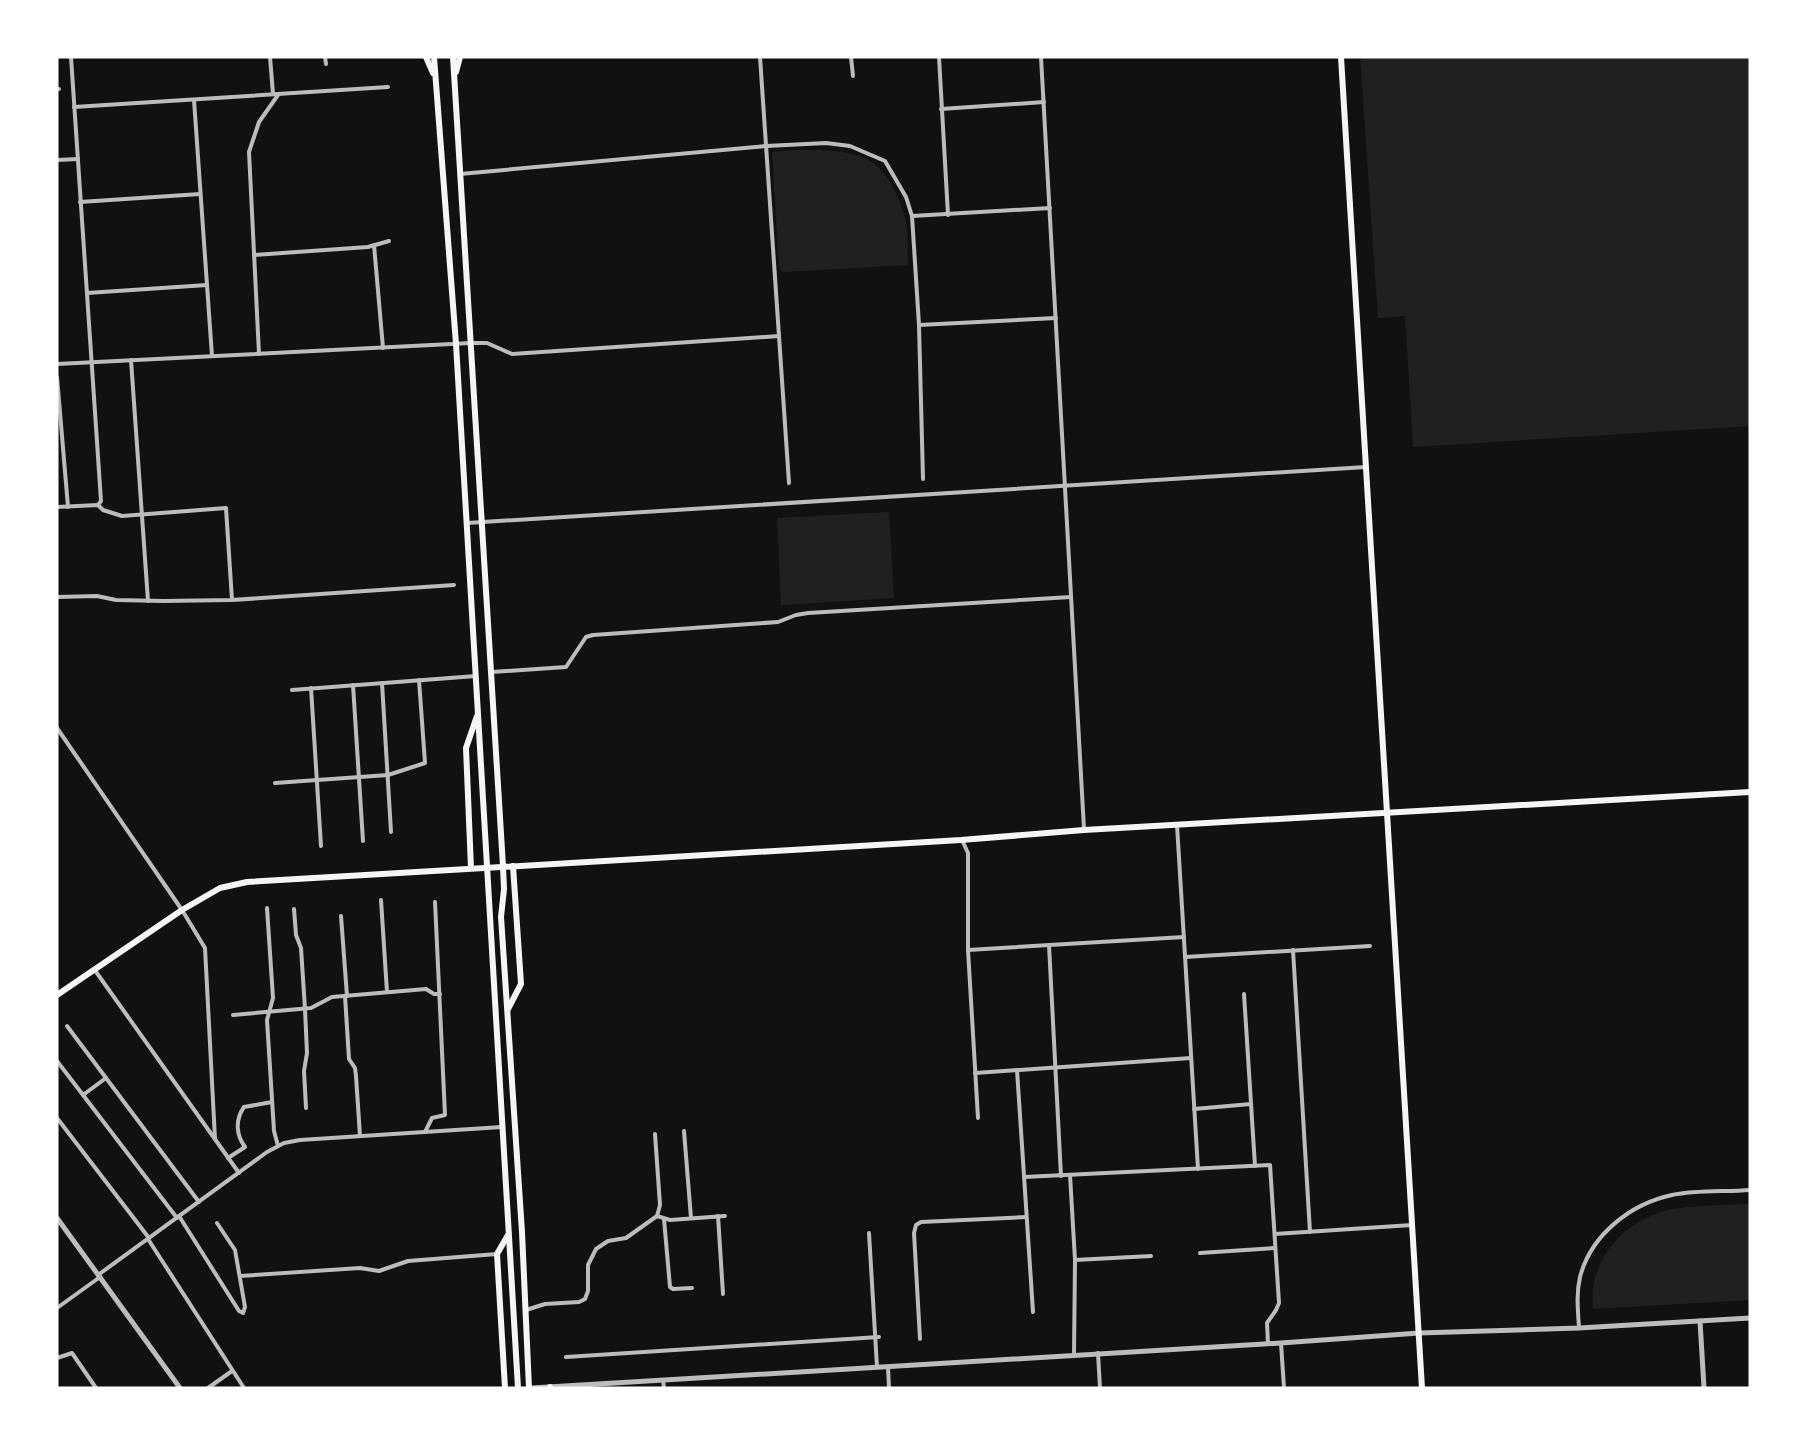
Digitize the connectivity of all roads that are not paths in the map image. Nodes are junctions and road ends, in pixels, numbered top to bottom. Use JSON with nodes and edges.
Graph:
{"nodes":[{"id":1,"x":71,"y":57,"type":"edge"},
{"id":2,"x":270,"y":57,"type":"edge"},
{"id":3,"x":325,"y":57,"type":"edge"},
{"id":4,"x":426,"y":57,"type":"edge"},
{"id":5,"x":434,"y":57,"type":"edge"},
{"id":6,"x":453,"y":57,"type":"edge"},
{"id":7,"x":460,"y":57,"type":"edge"},
{"id":8,"x":760,"y":57,"type":"edge"},
{"id":9,"x":851,"y":57,"type":"edge"},
{"id":10,"x":939,"y":57,"type":"edge"},
{"id":11,"x":1041,"y":57,"type":"edge"},
{"id":12,"x":1341,"y":57,"type":"edge"},
{"id":13,"x":326,"y":64,"type":"dead end"},
{"id":14,"x":853,"y":76,"type":"dead end"},
{"id":15,"x":454,"y":78,"type":"junction"},
{"id":16,"x":435,"y":80,"type":"junction"},
{"id":17,"x":388,"y":87,"type":"dead end"},
{"id":18,"x":275,"y":94,"type":"junction"},
{"id":19,"x":194,"y":100,"type":"junction"},
{"id":20,"x":1044,"y":102,"type":"junction"},
{"id":21,"x":74,"y":107,"type":"junction"},
{"id":22,"x":941,"y":109,"type":"junction"},
{"id":23,"x":766,"y":146,"type":"junction"},
{"id":24,"x":78,"y":159,"type":"junction"},
{"id":25,"x":57,"y":160,"type":"edge"},
{"id":26,"x":460,"y":174,"type":"junction"},
{"id":27,"x":200,"y":194,"type":"junction"},
{"id":28,"x":81,"y":202,"type":"junction"},
{"id":29,"x":1050,"y":208,"type":"junction"},
{"id":30,"x":948,"y":215,"type":"junction"},
{"id":31,"x":912,"y":216,"type":"junction"},
{"id":32,"x":390,"y":241,"type":"dead end"},
{"id":33,"x":374,"y":245,"type":"junction"},
{"id":34,"x":254,"y":255,"type":"junction"},
{"id":35,"x":207,"y":285,"type":"junction"},
{"id":36,"x":87,"y":293,"type":"junction"},
{"id":37,"x":1056,"y":318,"type":"junction"},
{"id":38,"x":919,"y":325,"type":"junction"},
{"id":39,"x":779,"y":336,"type":"junction"},
{"id":40,"x":471,"y":343,"type":"junction"},
{"id":41,"x":456,"y":344,"type":"junction"},
{"id":42,"x":383,"y":348,"type":"junction"},
{"id":43,"x":259,"y":354,"type":"junction"},
{"id":44,"x":212,"y":356,"type":"junction"},
{"id":45,"x":131,"y":360,"type":"junction"},
{"id":46,"x":91,"y":362,"type":"junction"},
{"id":47,"x":57,"y":364,"type":"edge"},
{"id":48,"x":57,"y":377,"type":"edge"},
{"id":49,"x":1366,"y":467,"type":"junction"},
{"id":50,"x":923,"y":479,"type":"dead end"},
{"id":51,"x":789,"y":483,"type":"dead end"},
{"id":52,"x":1065,"y":486,"type":"junction"},
{"id":53,"x":98,"y":505,"type":"junction"},
{"id":54,"x":57,"y":507,"type":"edge"},
{"id":55,"x":68,"y":507,"type":"junction"},
{"id":56,"x":141,"y":515,"type":"junction"},
{"id":57,"x":467,"y":522,"type":"junction"},
{"id":58,"x":482,"y":522,"type":"junction"},
{"id":59,"x":453,"y":585,"type":"dead end"},
{"id":60,"x":57,"y":597,"type":"edge"},
{"id":61,"x":1071,"y":597,"type":"junction"},
{"id":62,"x":232,"y":600,"type":"junction"},
{"id":63,"x":148,"y":601,"type":"junction"},
{"id":64,"x":491,"y":672,"type":"junction"},
{"id":65,"x":476,"y":676,"type":"junction"},
{"id":66,"x":419,"y":680,"type":"junction"},
{"id":67,"x":382,"y":683,"type":"junction"},
{"id":68,"x":353,"y":685,"type":"junction"},
{"id":69,"x":311,"y":688,"type":"junction"},
{"id":70,"x":292,"y":690,"type":"dead end"},
{"id":71,"x":478,"y":712,"type":"junction"},
{"id":72,"x":57,"y":728,"type":"edge"},
{"id":73,"x":388,"y":775,"type":"junction"},
{"id":74,"x":359,"y":777,"type":"junction"},
{"id":75,"x":317,"y":780,"type":"junction"},
{"id":76,"x":275,"y":783,"type":"dead end"},
{"id":77,"x":1750,"y":792,"type":"edge"},
{"id":78,"x":1387,"y":814,"type":"junction"},
{"id":79,"x":500,"y":819,"type":"junction"},
{"id":80,"x":484,"y":820,"type":"junction"},
{"id":81,"x":1177,"y":825,"type":"junction"},
{"id":82,"x":1084,"y":830,"type":"junction"},
{"id":83,"x":391,"y":832,"type":"dead end"},
{"id":84,"x":962,"y":840,"type":"junction"},
{"id":85,"x":363,"y":841,"type":"dead end"},
{"id":86,"x":321,"y":846,"type":"dead end"},
{"id":87,"x":503,"y":866,"type":"junction"},
{"id":88,"x":513,"y":866,"type":"junction"},
{"id":89,"x":487,"y":867,"type":"junction"},
{"id":90,"x":471,"y":868,"type":"junction"},
{"id":91,"x":381,"y":900,"type":"dead end"},
{"id":92,"x":435,"y":902,"type":"dead end"},
{"id":93,"x":267,"y":908,"type":"dead end"},
{"id":94,"x":294,"y":909,"type":"dead end"},
{"id":95,"x":182,"y":910,"type":"junction"},
{"id":96,"x":341,"y":916,"type":"dead end"},
{"id":97,"x":490,"y":916,"type":"junction"},
{"id":98,"x":501,"y":917,"type":"junction"},
{"id":99,"x":1184,"y":937,"type":"junction"},
{"id":100,"x":1049,"y":945,"type":"junction"},
{"id":101,"x":1370,"y":946,"type":"dead end"},
{"id":102,"x":968,"y":950,"type":"junction"},
{"id":103,"x":1293,"y":950,"type":"junction"},
{"id":104,"x":1185,"y":957,"type":"junction"},
{"id":105,"x":94,"y":969,"type":"junction"},
{"id":106,"x":387,"y":992,"type":"junction"},
{"id":107,"x":440,"y":994,"type":"junction"},
{"id":108,"x":1244,"y":994,"type":"dead end"},
{"id":109,"x":57,"y":995,"type":"edge"},
{"id":110,"x":346,"y":996,"type":"junction"},
{"id":111,"x":305,"y":1009,"type":"junction"},
{"id":112,"x":508,"y":1010,"type":"junction"},
{"id":113,"x":268,"y":1013,"type":"junction"},
{"id":114,"x":233,"y":1015,"type":"dead end"},
{"id":115,"x":67,"y":1026,"type":"dead end"},
{"id":116,"x":1191,"y":1058,"type":"junction"},
{"id":117,"x":57,"y":1061,"type":"edge"},
{"id":118,"x":1055,"y":1067,"type":"junction"},
{"id":119,"x":1017,"y":1070,"type":"junction"},
{"id":120,"x":975,"y":1073,"type":"junction"},
{"id":121,"x":106,"y":1078,"type":"junction"},
{"id":122,"x":83,"y":1095,"type":"junction"},
{"id":123,"x":272,"y":1102,"type":"junction"},
{"id":124,"x":1251,"y":1104,"type":"junction"},
{"id":125,"x":306,"y":1108,"type":"dead end"},
{"id":126,"x":1194,"y":1109,"type":"junction"},
{"id":127,"x":57,"y":1118,"type":"edge"},
{"id":128,"x":978,"y":1118,"type":"dead end"},
{"id":129,"x":502,"y":1127,"type":"junction"},
{"id":130,"x":684,"y":1131,"type":"dead end"},
{"id":131,"x":425,"y":1132,"type":"junction"},
{"id":132,"x":655,"y":1134,"type":"dead end"},
{"id":133,"x":360,"y":1136,"type":"junction"},
{"id":134,"x":215,"y":1139,"type":"junction"},
{"id":135,"x":278,"y":1146,"type":"junction"},
{"id":136,"x":228,"y":1158,"type":"junction"},
{"id":137,"x":1255,"y":1166,"type":"junction"},
{"id":138,"x":1198,"y":1168,"type":"junction"},
{"id":139,"x":239,"y":1173,"type":"junction"},
{"id":140,"x":1070,"y":1175,"type":"junction"},
{"id":141,"x":1061,"y":1176,"type":"junction"},
{"id":142,"x":1024,"y":1177,"type":"junction"},
{"id":143,"x":1750,"y":1190,"type":"edge"},
{"id":144,"x":199,"y":1202,"type":"junction"},
{"id":145,"x":725,"y":1215,"type":"dead end"},
{"id":146,"x":657,"y":1216,"type":"junction"},
{"id":147,"x":718,"y":1216,"type":"junction"},
{"id":148,"x":178,"y":1217,"type":"junction"},
{"id":149,"x":1026,"y":1217,"type":"junction"},
{"id":150,"x":57,"y":1218,"type":"edge"},
{"id":151,"x":690,"y":1218,"type":"junction"},
{"id":152,"x":664,"y":1220,"type":"junction"},
{"id":153,"x":217,"y":1223,"type":"dead end"},
{"id":154,"x":1412,"y":1226,"type":"junction"},
{"id":155,"x":1310,"y":1232,"type":"junction"},
{"id":156,"x":869,"y":1233,"type":"dead end"},
{"id":157,"x":508,"y":1234,"type":"junction"},
{"id":158,"x":1275,"y":1234,"type":"junction"},
{"id":159,"x":148,"y":1239,"type":"junction"},
{"id":160,"x":1275,"y":1248,"type":"junction"},
{"id":161,"x":1200,"y":1253,"type":"dead end"},
{"id":162,"x":497,"y":1254,"type":"junction"},
{"id":163,"x":1151,"y":1256,"type":"dead end"},
{"id":164,"x":1075,"y":1260,"type":"junction"},
{"id":165,"x":99,"y":1276,"type":"junction"},
{"id":166,"x":240,"y":1276,"type":"junction"},
{"id":167,"x":692,"y":1288,"type":"dead end"},
{"id":168,"x":723,"y":1294,"type":"dead end"},
{"id":169,"x":57,"y":1308,"type":"edge"},
{"id":170,"x":526,"y":1310,"type":"junction"},
{"id":171,"x":1033,"y":1312,"type":"dead end"},
{"id":172,"x":1750,"y":1318,"type":"edge"},
{"id":173,"x":1700,"y":1321,"type":"junction"},
{"id":174,"x":1579,"y":1328,"type":"junction"},
{"id":175,"x":1419,"y":1333,"type":"junction"},
{"id":176,"x":877,"y":1337,"type":"junction"},
{"id":177,"x":920,"y":1339,"type":"dead end"},
{"id":178,"x":1281,"y":1343,"type":"junction"},
{"id":179,"x":1268,"y":1344,"type":"junction"},
{"id":180,"x":1098,"y":1353,"type":"junction"},
{"id":181,"x":1074,"y":1355,"type":"junction"},
{"id":182,"x":566,"y":1357,"type":"dead end"},
{"id":183,"x":57,"y":1358,"type":"edge"},
{"id":184,"x":877,"y":1367,"type":"junction"},
{"id":185,"x":888,"y":1367,"type":"junction"},
{"id":186,"x":232,"y":1371,"type":"junction"},
{"id":187,"x":663,"y":1380,"type":"junction"},
{"id":188,"x":550,"y":1387,"type":"edge"},
{"id":189,"x":96,"y":1388,"type":"edge"},
{"id":190,"x":180,"y":1388,"type":"edge"},
{"id":191,"x":208,"y":1388,"type":"edge"},
{"id":192,"x":244,"y":1388,"type":"edge"},
{"id":193,"x":505,"y":1388,"type":"edge"},
{"id":194,"x":518,"y":1388,"type":"edge"},
{"id":195,"x":530,"y":1388,"type":"edge"},
{"id":196,"x":664,"y":1388,"type":"edge"},
{"id":197,"x":889,"y":1388,"type":"edge"},
{"id":198,"x":1100,"y":1388,"type":"edge"},
{"id":199,"x":1284,"y":1388,"type":"edge"},
{"id":200,"x":1422,"y":1388,"type":"edge"},
{"id":201,"x":1704,"y":1388,"type":"edge"}],
"edges":[{"from":1,"to":21,"type":"street"},
{"from":2,"to":18,"type":"street"},
{"from":3,"to":13,"type":"street"},
{"from":4,"to":16,"type":"main road"},
{"from":5,"to":16,"type":"main road"},
{"from":6,"to":15,"type":"main road"},
{"from":7,"to":15,"type":"main road"},
{"from":8,"to":23,"type":"street"},
{"from":9,"to":14,"type":"street"},
{"from":10,"to":22,"type":"street"},
{"from":11,"to":20,"type":"street"},
{"from":12,"to":49,"type":"main road"},
{"from":15,"to":26,"type":"main road"},
{"from":16,"to":41,"type":"main road"},
{"from":17,"to":18,"type":"street"},
{"from":18,"to":19,"type":"street"},
{"from":18,"to":34,"type":"street"},
{"from":19,"to":21,"type":"street"},
{"from":19,"to":27,"type":"street"},
{"from":20,"to":22,"type":"street"},
{"from":20,"to":29,"type":"street"},
{"from":21,"to":24,"type":"street"},
{"from":22,"to":30,"type":"street"},
{"from":23,"to":26,"type":"street"},
{"from":23,"to":31,"type":"street"},
{"from":23,"to":39,"type":"street"},
{"from":24,"to":25,"type":"street"},
{"from":24,"to":28,"type":"street"},
{"from":26,"to":40,"type":"main road"},
{"from":27,"to":28,"type":"street"},
{"from":27,"to":35,"type":"street"},
{"from":28,"to":36,"type":"street"},
{"from":29,"to":30,"type":"street"},
{"from":29,"to":37,"type":"street"},
{"from":30,"to":31,"type":"street"},
{"from":31,"to":38,"type":"street"},
{"from":32,"to":33,"type":"street"},
{"from":33,"to":34,"type":"street"},
{"from":33,"to":42,"type":"street"},
{"from":34,"to":43,"type":"street"},
{"from":35,"to":36,"type":"street"},
{"from":35,"to":44,"type":"street"},
{"from":36,"to":46,"type":"street"},
{"from":37,"to":38,"type":"street"},
{"from":37,"to":52,"type":"street"},
{"from":38,"to":50,"type":"street"},
{"from":39,"to":40,"type":"street"},
{"from":39,"to":51,"type":"street"},
{"from":40,"to":41,"type":"street"},
{"from":40,"to":58,"type":"main road"},
{"from":41,"to":42,"type":"street"},
{"from":41,"to":57,"type":"main road"},
{"from":42,"to":43,"type":"street"},
{"from":43,"to":44,"type":"street"},
{"from":44,"to":45,"type":"street"},
{"from":45,"to":46,"type":"street"},
{"from":45,"to":56,"type":"street"},
{"from":46,"to":47,"type":"street"},
{"from":46,"to":53,"type":"street"},
{"from":48,"to":55,"type":"street"},
{"from":49,"to":52,"type":"street"},
{"from":49,"to":78,"type":"main road"},
{"from":52,"to":58,"type":"street"},
{"from":52,"to":61,"type":"street"},
{"from":53,"to":55,"type":"street"},
{"from":53,"to":56,"type":"street"},
{"from":54,"to":55,"type":"street"},
{"from":56,"to":62,"type":"street"},
{"from":56,"to":63,"type":"street"},
{"from":57,"to":58,"type":"street"},
{"from":57,"to":65,"type":"main road"},
{"from":58,"to":64,"type":"main road"},
{"from":59,"to":62,"type":"street"},
{"from":60,"to":63,"type":"street"},
{"from":61,"to":64,"type":"street"},
{"from":61,"to":82,"type":"street"},
{"from":62,"to":63,"type":"street"},
{"from":64,"to":79,"type":"main road"},
{"from":65,"to":66,"type":"street"},
{"from":65,"to":71,"type":"main road"},
{"from":66,"to":67,"type":"street"},
{"from":66,"to":73,"type":"street"},
{"from":67,"to":68,"type":"street"},
{"from":67,"to":73,"type":"street"},
{"from":68,"to":69,"type":"street"},
{"from":68,"to":74,"type":"street"},
{"from":69,"to":70,"type":"street"},
{"from":69,"to":75,"type":"street"},
{"from":71,"to":80,"type":"main road"},
{"from":71,"to":90,"type":"main road"},
{"from":72,"to":95,"type":"street"},
{"from":73,"to":74,"type":"street"},
{"from":73,"to":83,"type":"street"},
{"from":74,"to":75,"type":"street"},
{"from":74,"to":85,"type":"street"},
{"from":75,"to":76,"type":"street"},
{"from":75,"to":86,"type":"street"},
{"from":77,"to":78,"type":"main road"},
{"from":78,"to":81,"type":"main road"},
{"from":78,"to":154,"type":"main road"},
{"from":79,"to":80,"type":"main road"},
{"from":79,"to":87,"type":"main road"},
{"from":80,"to":89,"type":"main road"},
{"from":81,"to":82,"type":"main road"},
{"from":81,"to":99,"type":"street"},
{"from":82,"to":84,"type":"main road"},
{"from":84,"to":88,"type":"main road"},
{"from":84,"to":102,"type":"street"},
{"from":87,"to":88,"type":"main road"},
{"from":87,"to":89,"type":"main road"},
{"from":87,"to":98,"type":"main road"},
{"from":88,"to":112,"type":"main road"},
{"from":89,"to":90,"type":"main road"},
{"from":89,"to":97,"type":"main road"},
{"from":90,"to":95,"type":"main road"},
{"from":91,"to":106,"type":"street"},
{"from":92,"to":107,"type":"street"},
{"from":93,"to":113,"type":"street"},
{"from":94,"to":111,"type":"street"},
{"from":95,"to":105,"type":"main road"},
{"from":95,"to":134,"type":"street"},
{"from":96,"to":110,"type":"street"},
{"from":97,"to":98,"type":"main road"},
{"from":97,"to":129,"type":"main road"},
{"from":98,"to":112,"type":"main road"},
{"from":99,"to":100,"type":"street"},
{"from":99,"to":104,"type":"street"},
{"from":100,"to":102,"type":"street"},
{"from":100,"to":118,"type":"street"},
{"from":101,"to":103,"type":"street"},
{"from":102,"to":120,"type":"street"},
{"from":103,"to":104,"type":"street"},
{"from":103,"to":155,"type":"street"},
{"from":104,"to":116,"type":"street"},
{"from":105,"to":109,"type":"main road"},
{"from":105,"to":134,"type":"street"},
{"from":106,"to":107,"type":"street"},
{"from":106,"to":110,"type":"street"},
{"from":107,"to":131,"type":"street"},
{"from":108,"to":124,"type":"street"},
{"from":110,"to":111,"type":"street"},
{"from":110,"to":133,"type":"street"},
{"from":111,"to":113,"type":"street"},
{"from":111,"to":125,"type":"street"},
{"from":112,"to":170,"type":"main road"},
{"from":113,"to":114,"type":"street"},
{"from":113,"to":123,"type":"street"},
{"from":115,"to":121,"type":"street"},
{"from":116,"to":118,"type":"street"},
{"from":116,"to":126,"type":"street"},
{"from":117,"to":122,"type":"street"},
{"from":118,"to":119,"type":"street"},
{"from":118,"to":141,"type":"street"},
{"from":119,"to":120,"type":"street"},
{"from":119,"to":142,"type":"street"},
{"from":120,"to":128,"type":"street"},
{"from":121,"to":122,"type":"street"},
{"from":121,"to":144,"type":"street"},
{"from":122,"to":148,"type":"street"},
{"from":123,"to":135,"type":"street"},
{"from":123,"to":136,"type":"street"},
{"from":124,"to":126,"type":"street"},
{"from":124,"to":137,"type":"street"},
{"from":126,"to":138,"type":"street"},
{"from":127,"to":159,"type":"street"},
{"from":129,"to":131,"type":"street"},
{"from":129,"to":157,"type":"main road"},
{"from":130,"to":151,"type":"street"},
{"from":131,"to":133,"type":"street"},
{"from":132,"to":146,"type":"street"},
{"from":133,"to":135,"type":"street"},
{"from":134,"to":136,"type":"street"},
{"from":135,"to":139,"type":"street"},
{"from":136,"to":139,"type":"street"},
{"from":137,"to":138,"type":"street"},
{"from":137,"to":158,"type":"street"},
{"from":138,"to":140,"type":"street"},
{"from":139,"to":144,"type":"street"},
{"from":140,"to":141,"type":"street"},
{"from":140,"to":164,"type":"street"},
{"from":141,"to":142,"type":"street"},
{"from":142,"to":149,"type":"street"},
{"from":143,"to":174,"type":"street"},
{"from":144,"to":148,"type":"street"},
{"from":145,"to":147,"type":"street"},
{"from":146,"to":152,"type":"street"},
{"from":146,"to":170,"type":"street"},
{"from":147,"to":151,"type":"street"},
{"from":147,"to":168,"type":"street"},
{"from":148,"to":159,"type":"street"},
{"from":148,"to":166,"type":"street"},
{"from":149,"to":171,"type":"street"},
{"from":149,"to":177,"type":"street"},
{"from":150,"to":165,"type":"street"},
{"from":151,"to":152,"type":"street"},
{"from":152,"to":167,"type":"street"},
{"from":153,"to":166,"type":"street"},
{"from":154,"to":155,"type":"street"},
{"from":154,"to":175,"type":"main road"},
{"from":155,"to":158,"type":"street"},
{"from":156,"to":176,"type":"street"},
{"from":157,"to":162,"type":"main road"},
{"from":157,"to":194,"type":"main road"},
{"from":158,"to":160,"type":"street"},
{"from":159,"to":165,"type":"street"},
{"from":159,"to":186,"type":"street"},
{"from":160,"to":161,"type":"street"},
{"from":160,"to":179,"type":"street"},
{"from":162,"to":166,"type":"street"},
{"from":162,"to":193,"type":"main road"},
{"from":163,"to":164,"type":"street"},
{"from":164,"to":181,"type":"street"},
{"from":165,"to":169,"type":"street"},
{"from":165,"to":190,"type":"street"},
{"from":170,"to":195,"type":"main road"},
{"from":172,"to":173,"type":"street"},
{"from":173,"to":174,"type":"street"},
{"from":173,"to":201,"type":"street"},
{"from":174,"to":175,"type":"street"},
{"from":175,"to":178,"type":"street"},
{"from":175,"to":200,"type":"main road"},
{"from":176,"to":182,"type":"street"},
{"from":176,"to":184,"type":"street"},
{"from":178,"to":179,"type":"street"},
{"from":178,"to":199,"type":"street"},
{"from":179,"to":180,"type":"street"},
{"from":180,"to":181,"type":"street"},
{"from":180,"to":198,"type":"street"},
{"from":181,"to":185,"type":"street"},
{"from":183,"to":189,"type":"street"},
{"from":184,"to":185,"type":"street"},
{"from":184,"to":187,"type":"street"},
{"from":185,"to":197,"type":"street"},
{"from":186,"to":191,"type":"street"},
{"from":186,"to":192,"type":"street"},
{"from":187,"to":188,"type":"street"},
{"from":187,"to":196,"type":"street"},
{"from":188,"to":195,"type":"street"}]}
